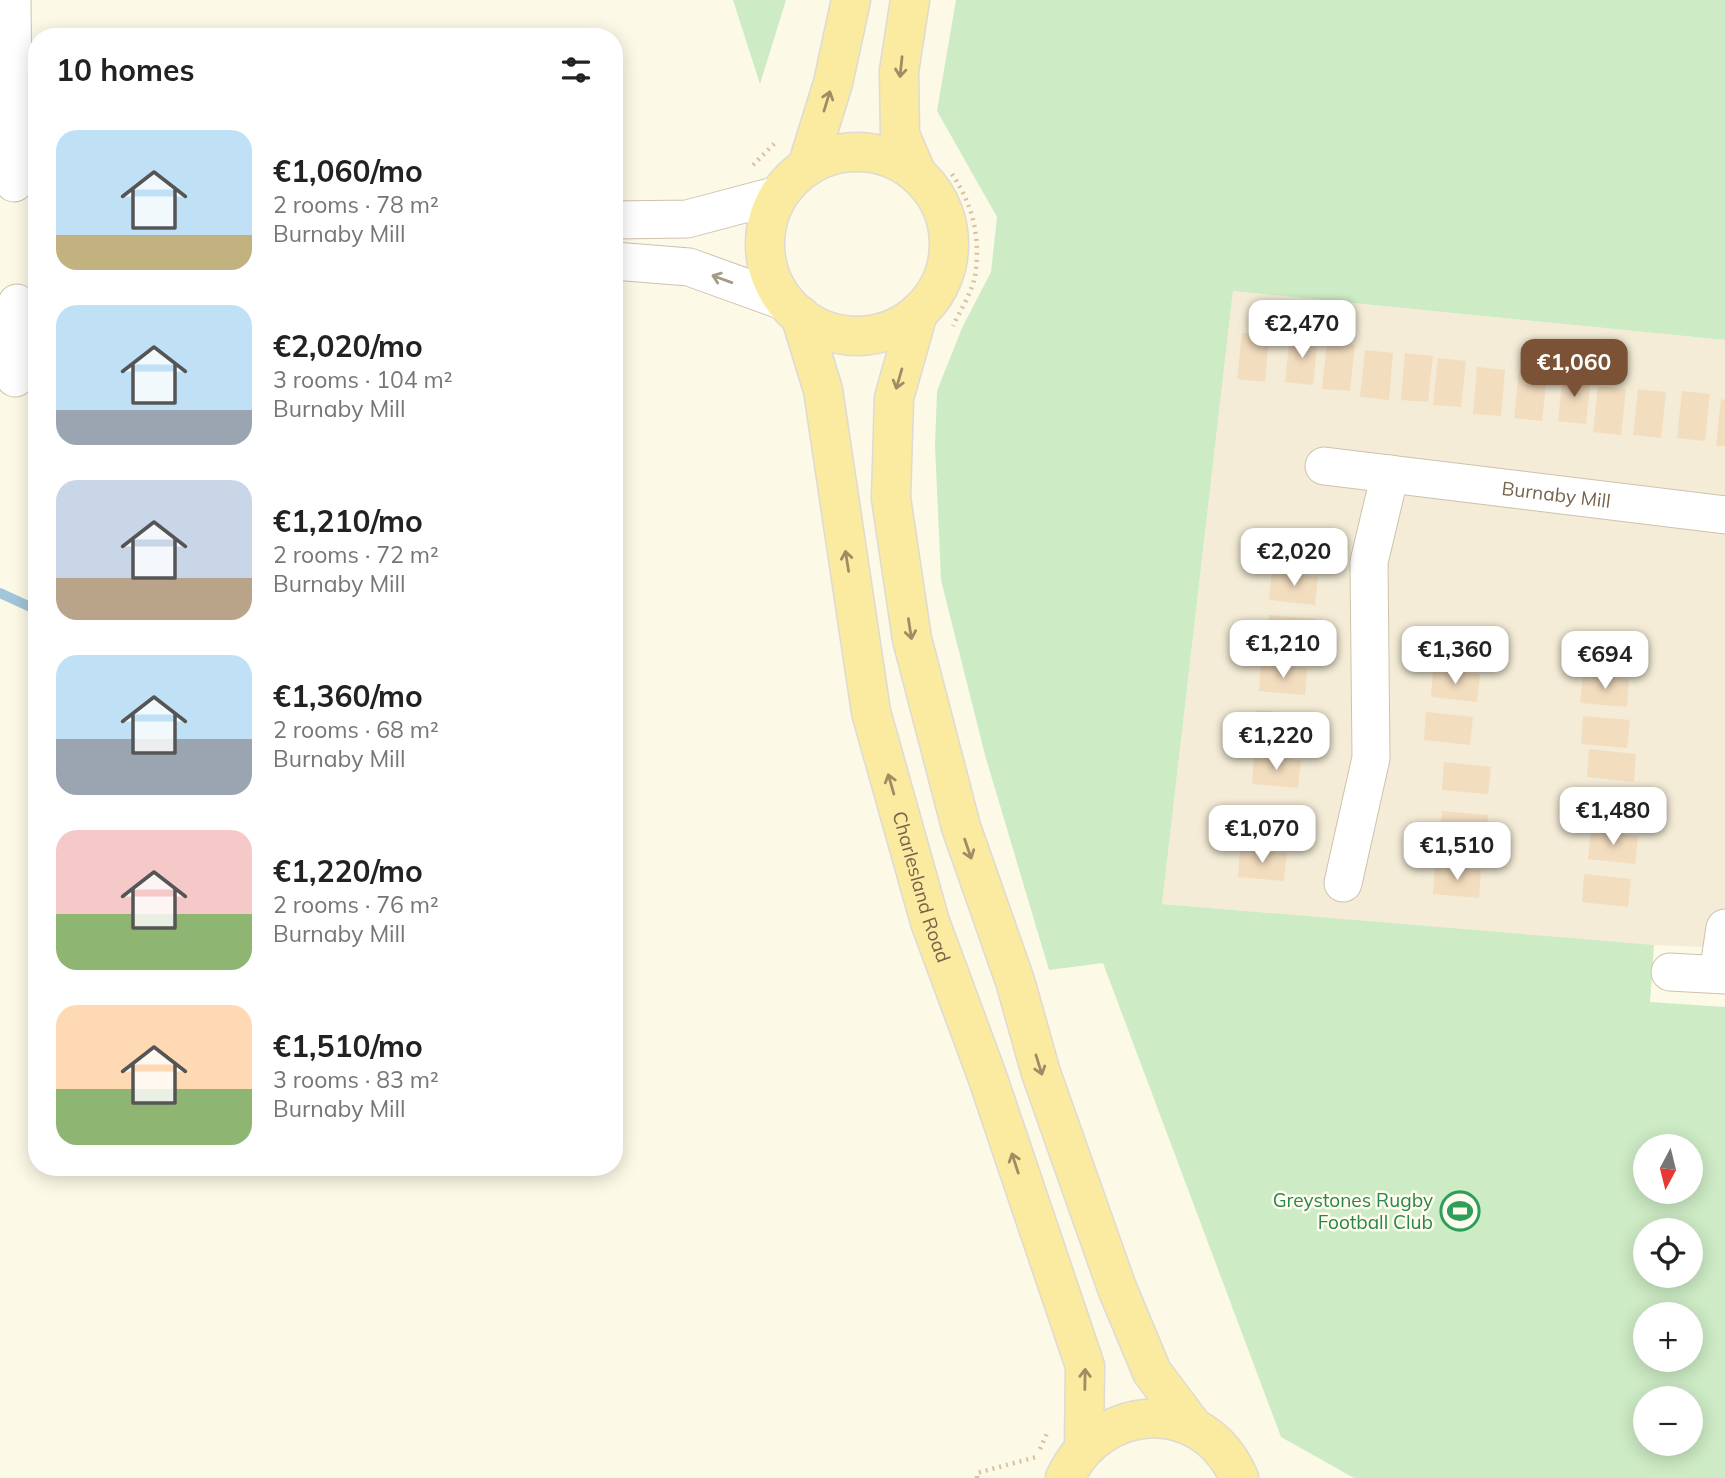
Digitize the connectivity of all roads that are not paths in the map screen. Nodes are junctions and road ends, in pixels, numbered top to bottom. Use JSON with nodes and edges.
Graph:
{"nodes":[{"id":1,"x":12,"y":0,"type":"edge"},
{"id":2,"x":851,"y":0,"type":"edge"},
{"id":3,"x":911,"y":0,"type":"edge"},
{"id":4,"x":807,"y":167,"type":"junction"},
{"id":5,"x":932,"y":171,"type":"junction"},
{"id":6,"x":17,"y":185,"type":"edge"},
{"id":7,"x":778,"y":195,"type":"junction"},
{"id":8,"x":623,"y":220,"type":"edge"},
{"id":9,"x":623,"y":262,"type":"edge"},
{"id":10,"x":18,"y":301,"type":"edge"},
{"id":11,"x":793,"y":309,"type":"junction"},
{"id":12,"x":918,"y":313,"type":"junction"},
{"id":13,"x":15,"y":377,"type":"dead end"},
{"id":14,"x":1324,"y":466,"type":"dead end"},
{"id":15,"x":1390,"y":474,"type":"junction"},
{"id":16,"x":1725,"y":515,"type":"edge"},
{"id":17,"x":1343,"y":883,"type":"dead end"},
{"id":18,"x":1725,"y":928,"type":"edge"},
{"id":19,"x":1670,"y":972,"type":"dead end"},
{"id":20,"x":1721,"y":975,"type":"edge"},
{"id":21,"x":1194,"y":1428,"type":"junction"},
{"id":22,"x":1074,"y":1462,"type":"edge"},
{"id":23,"x":1239,"y":1478,"type":"edge"}],
"edges":[{"from":1,"to":6,"type":"street"},
{"from":4,"to":2,"type":"main road","one_way":true},
{"from":3,"to":5,"type":"main road","one_way":true},
{"from":4,"to":5,"type":"main road"},
{"from":4,"to":7,"type":"main road"},
{"from":5,"to":12,"type":"main road"},
{"from":7,"to":8,"type":"street"},
{"from":7,"to":11,"type":"main road"},
{"from":11,"to":9,"type":"street","one_way":true},
{"from":10,"to":13,"type":"street"},
{"from":11,"to":12,"type":"main road"},
{"from":22,"to":11,"type":"main road","name":"Charlesland Road","one_way":true},
{"from":12,"to":21,"type":"main road","one_way":true},
{"from":14,"to":15,"type":"street","name":"Burnaby Mill"},
{"from":15,"to":16,"type":"street","name":"Burnaby Mill"},
{"from":15,"to":17,"type":"street"},
{"from":18,"to":20,"type":"street"},
{"from":19,"to":20,"type":"street"},
{"from":21,"to":22,"type":"main road"},
{"from":21,"to":23,"type":"main road"}]}
